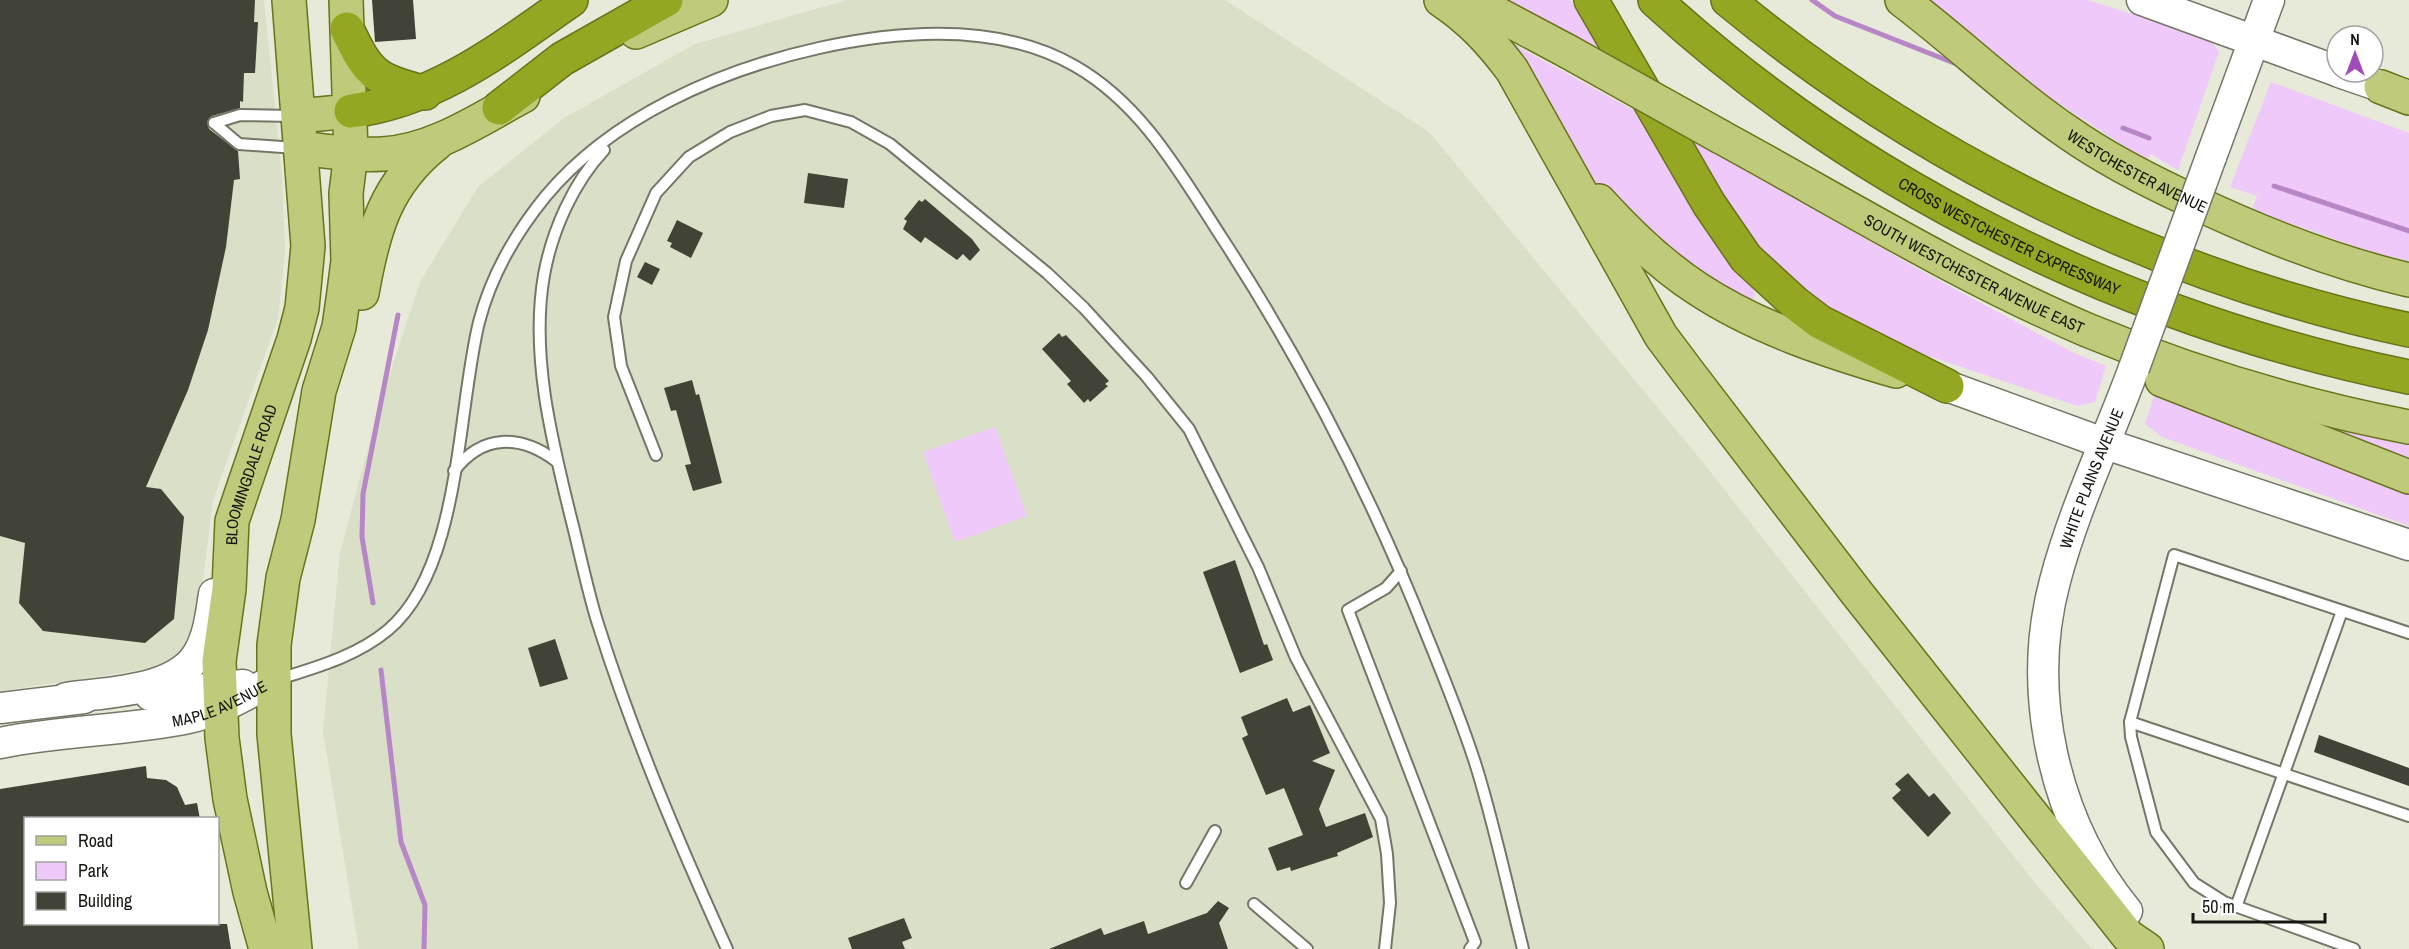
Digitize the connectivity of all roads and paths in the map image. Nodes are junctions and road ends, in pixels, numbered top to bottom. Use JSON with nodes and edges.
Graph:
{"nodes":[{"id":1,"x":289,"y":0,"type":"edge"},
{"id":2,"x":572,"y":0,"type":"edge"},
{"id":3,"x":666,"y":0,"type":"edge"},
{"id":4,"x":711,"y":0,"type":"edge"},
{"id":5,"x":1441,"y":0,"type":"edge"},
{"id":6,"x":1471,"y":0,"type":"edge"},
{"id":7,"x":1591,"y":0,"type":"edge"},
{"id":8,"x":1656,"y":0,"type":"edge"},
{"id":9,"x":1902,"y":0,"type":"edge"},
{"id":10,"x":2142,"y":0,"type":"edge"},
{"id":11,"x":2269,"y":0,"type":"edge"},
{"id":12,"x":1737,"y":6,"type":"edge"},
{"id":13,"x":346,"y":15,"type":"edge"},
{"id":14,"x":2254,"y":41,"type":"junction"},
{"id":15,"x":2325,"y":67,"type":"edge"},
{"id":16,"x":2372,"y":84,"type":"edge"},
{"id":17,"x":425,"y":93,"type":"junction"},
{"id":18,"x":2400,"y":94,"type":"edge"},
{"id":19,"x":500,"y":108,"type":"junction"},
{"id":20,"x":351,"y":111,"type":"junction"},
{"id":21,"x":298,"y":116,"type":"junction"},
{"id":22,"x":620,"y":133,"type":"junction"},
{"id":23,"x":449,"y":136,"type":"junction"},
{"id":24,"x":300,"y":148,"type":"junction"},
{"id":25,"x":351,"y":153,"type":"junction"},
{"id":26,"x":1571,"y":172,"type":"junction"},
{"id":27,"x":1977,"y":278,"type":"junction"},
{"id":28,"x":2409,"y":280,"type":"edge"},
{"id":29,"x":2409,"y":330,"type":"edge"},
{"id":30,"x":2409,"y":377,"type":"edge"},
{"id":31,"x":1947,"y":386,"type":"junction"},
{"id":32,"x":2409,"y":427,"type":"edge"},
{"id":33,"x":2106,"y":444,"type":"junction"},
{"id":34,"x":656,"y":455,"type":"dead end"},
{"id":35,"x":556,"y":461,"type":"junction"},
{"id":36,"x":453,"y":472,"type":"junction"},
{"id":37,"x":2409,"y":477,"type":"edge"},
{"id":38,"x":298,"y":520,"type":"junction"},
{"id":39,"x":232,"y":521,"type":"junction"},
{"id":40,"x":2409,"y":545,"type":"edge"},
{"id":41,"x":1401,"y":571,"type":"junction"},
{"id":42,"x":2342,"y":611,"type":"junction"},
{"id":43,"x":2409,"y":633,"type":"edge"},
{"id":44,"x":272,"y":681,"type":"junction"},
{"id":45,"x":66,"y":698,"type":"junction"},
{"id":46,"x":221,"y":698,"type":"junction"},
{"id":47,"x":0,"y":708,"type":"edge"},
{"id":48,"x":2130,"y":722,"type":"junction"},
{"id":49,"x":0,"y":743,"type":"edge"},
{"id":50,"x":2284,"y":773,"type":"junction"},
{"id":51,"x":2409,"y":816,"type":"edge"},
{"id":52,"x":1215,"y":831,"type":"dead end"},
{"id":53,"x":1186,"y":883,"type":"dead end"},
{"id":54,"x":1254,"y":904,"type":"dead end"},
{"id":55,"x":2236,"y":907,"type":"junction"},
{"id":56,"x":266,"y":949,"type":"edge"},
{"id":57,"x":295,"y":949,"type":"edge"},
{"id":58,"x":727,"y":949,"type":"edge"},
{"id":59,"x":1307,"y":949,"type":"edge"},
{"id":60,"x":1385,"y":949,"type":"edge"},
{"id":61,"x":1470,"y":949,"type":"edge"},
{"id":62,"x":1523,"y":949,"type":"edge"},
{"id":63,"x":2147,"y":949,"type":"edge"},
{"id":64,"x":2161,"y":949,"type":"edge"},
{"id":65,"x":2355,"y":949,"type":"edge"}],
"edges":[{"from":1,"to":21,"type":"main road","name":"BLOOMINGDALE ROAD"},
{"from":2,"to":17,"type":"highway"},
{"from":3,"to":19,"type":"highway"},
{"from":4,"to":19,"type":"main road"},
{"from":5,"to":26,"type":"main road"},
{"from":6,"to":27,"type":"main road","name":"SOUTH WESTCHESTER AVENUE EAST","bridge":true},
{"from":7,"to":31,"type":"highway"},
{"from":8,"to":30,"type":"highway","name":"CROSS WESTCHESTER EXPRESSWAY"},
{"from":9,"to":28,"type":"main road","name":"WESTCHESTER AVENUE"},
{"from":10,"to":14,"type":"main road"},
{"from":11,"to":14,"type":"main road","name":"WHITE PLAINS AVENUE"},
{"from":12,"to":29,"type":"highway"},
{"from":13,"to":17,"type":"highway"},
{"from":13,"to":20,"type":"main road"},
{"from":14,"to":15,"type":"main road"},
{"from":14,"to":33,"type":"main road","name":"WHITE PLAINS AVENUE","bridge":true},
{"from":16,"to":18,"type":"main road"},
{"from":17,"to":20,"type":"highway"},
{"from":19,"to":23,"type":"main road"},
{"from":20,"to":21,"type":"main road"},
{"from":20,"to":25,"type":"main road"},
{"from":21,"to":24,"type":"main road","name":"BLOOMINGDALE ROAD"},
{"from":21,"to":24,"type":"lane"},
{"from":22,"to":35,"type":"lane"},
{"from":22,"to":36,"type":"lane"},
{"from":22,"to":41,"type":"lane"},
{"from":23,"to":25,"type":"main road"},
{"from":23,"to":38,"type":"main road"},
{"from":24,"to":25,"type":"main road"},
{"from":24,"to":39,"type":"main road","name":"BLOOMINGDALE ROAD"},
{"from":25,"to":38,"type":"main road"},
{"from":26,"to":31,"type":"main road"},
{"from":26,"to":63,"type":"main road"},
{"from":27,"to":32,"type":"main road","name":"SOUTH WESTCHESTER AVENUE EAST"},
{"from":27,"to":37,"type":"main road"},
{"from":31,"to":33,"type":"main road"},
{"from":33,"to":40,"type":"main road"},
{"from":33,"to":64,"type":"main road","name":"WHITE PLAINS AVENUE"},
{"from":34,"to":60,"type":"lane"},
{"from":35,"to":36,"type":"lane"},
{"from":35,"to":58,"type":"lane"},
{"from":36,"to":44,"type":"lane"},
{"from":38,"to":44,"type":"main road"},
{"from":39,"to":45,"type":"main road"},
{"from":39,"to":46,"type":"main road","name":"BLOOMINGDALE ROAD"},
{"from":41,"to":61,"type":"lane"},
{"from":41,"to":62,"type":"lane"},
{"from":42,"to":43,"type":"lane"},
{"from":42,"to":48,"type":"lane"},
{"from":42,"to":50,"type":"lane"},
{"from":44,"to":46,"type":"main road","name":"MAPLE AVENUE"},
{"from":44,"to":57,"type":"main road"},
{"from":45,"to":46,"type":"main road","name":"MAPLE AVENUE"},
{"from":45,"to":47,"type":"main road","name":"MAPLE AVENUE"},
{"from":46,"to":49,"type":"main road","name":"MAPLE AVENUE"},
{"from":46,"to":56,"type":"main road","name":"BLOOMINGDALE ROAD"},
{"from":48,"to":50,"type":"lane"},
{"from":48,"to":55,"type":"lane"},
{"from":50,"to":51,"type":"lane"},
{"from":50,"to":55,"type":"lane"},
{"from":52,"to":53,"type":"lane"},
{"from":54,"to":59,"type":"lane"},
{"from":55,"to":65,"type":"lane"}]}
